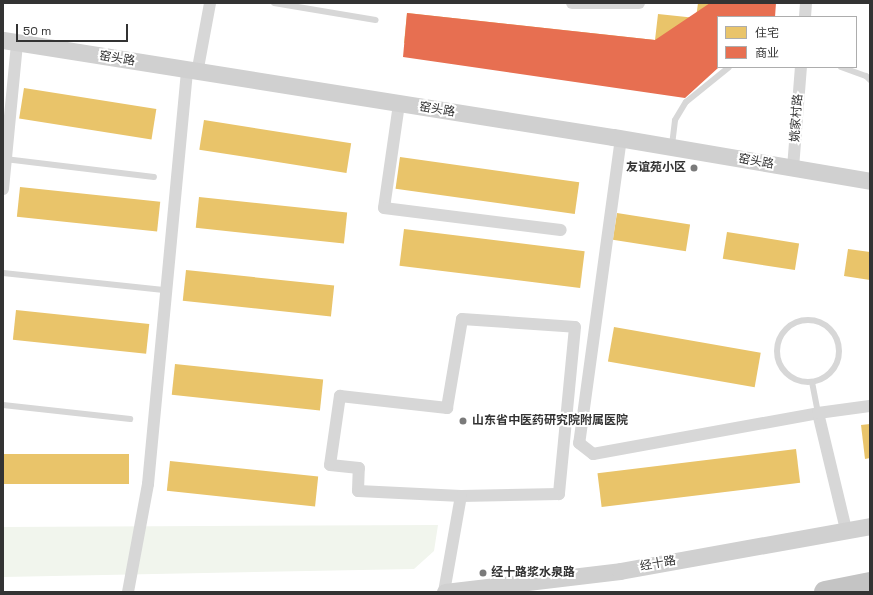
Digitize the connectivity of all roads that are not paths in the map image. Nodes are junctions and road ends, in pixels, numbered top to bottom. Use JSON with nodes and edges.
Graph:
{"nodes":[{"id":1,"x":210,"y":3,"type":"edge"},
{"id":2,"x":274,"y":3,"type":"edge"},
{"id":3,"x":571,"y":3,"type":"edge"},
{"id":4,"x":639,"y":3,"type":"edge"},
{"id":5,"x":806,"y":3,"type":"edge"},
{"id":6,"x":805,"y":16,"type":"edge"},
{"id":7,"x":376,"y":20,"type":"dead end"},
{"id":8,"x":10,"y":41,"type":"edge"},
{"id":9,"x":728,"y":68,"type":"edge"},
{"id":10,"x":801,"y":68,"type":"edge"},
{"id":11,"x":844,"y":68,"type":"edge"},
{"id":12,"x":192,"y":69,"type":"junction"},
{"id":13,"x":870,"y":80,"type":"edge"},
{"id":14,"x":398,"y":104,"type":"junction"},
{"id":15,"x":621,"y":138,"type":"junction"},
{"id":16,"x":672,"y":147,"type":"junction"},
{"id":17,"x":4,"y":159,"type":"edge"},
{"id":18,"x":793,"y":168,"type":"junction"},
{"id":19,"x":154,"y":177,"type":"dead end"},
{"id":20,"x":870,"y":181,"type":"edge"},
{"id":21,"x":3,"y":188,"type":"edge"},
{"id":22,"x":561,"y":230,"type":"dead end"},
{"id":23,"x":3,"y":273,"type":"edge"},
{"id":24,"x":166,"y":290,"type":"junction"},
{"id":25,"x":812,"y":382,"type":"junction"},
{"id":26,"x":3,"y":405,"type":"edge"},
{"id":27,"x":870,"y":406,"type":"edge"},
{"id":28,"x":818,"y":413,"type":"junction"},
{"id":29,"x":130,"y":418,"type":"dead end"},
{"id":30,"x":462,"y":496,"type":"junction"},
{"id":31,"x":870,"y":526,"type":"edge"},
{"id":32,"x":846,"y":530,"type":"junction"},
{"id":33,"x":870,"y":583,"type":"edge"},
{"id":34,"x":128,"y":592,"type":"edge"},
{"id":35,"x":444,"y":592,"type":"edge"},
{"id":36,"x":825,"y":592,"type":"edge"}],
"edges":[{"from":1,"to":12,"type":"street"},
{"from":2,"to":7,"type":"lane"},
{"from":3,"to":4,"type":"street"},
{"from":5,"to":6,"type":"street"},
{"from":8,"to":12,"type":"main road","name":"窑头路"},
{"from":8,"to":17,"type":"street"},
{"from":9,"to":16,"type":"lane"},
{"from":10,"to":18,"type":"street","name":"姚家村路"},
{"from":11,"to":13,"type":"lane"},
{"from":12,"to":14,"type":"main road","name":"窑头路"},
{"from":12,"to":24,"type":"street"},
{"from":14,"to":15,"type":"main road","name":"窑头路"},
{"from":14,"to":22,"type":"street"},
{"from":15,"to":16,"type":"main road","name":"窑头路"},
{"from":15,"to":28,"type":"street"},
{"from":16,"to":18,"type":"main road","name":"窑头路"},
{"from":17,"to":19,"type":"lane"},
{"from":17,"to":21,"type":"street"},
{"from":18,"to":20,"type":"main road","name":"窑头路"},
{"from":23,"to":24,"type":"lane"},
{"from":24,"to":34,"type":"street"},
{"from":25,"to":25,"type":"lane"},
{"from":25,"to":28,"type":"lane"},
{"from":26,"to":29,"type":"lane"},
{"from":27,"to":28,"type":"street"},
{"from":28,"to":32,"type":"street"},
{"from":30,"to":30,"type":"street"},
{"from":30,"to":35,"type":"street"},
{"from":31,"to":32,"type":"main road","name":"经十路"},
{"from":32,"to":35,"type":"main road","name":"经十路"},
{"from":33,"to":36,"type":"highway"}]}
